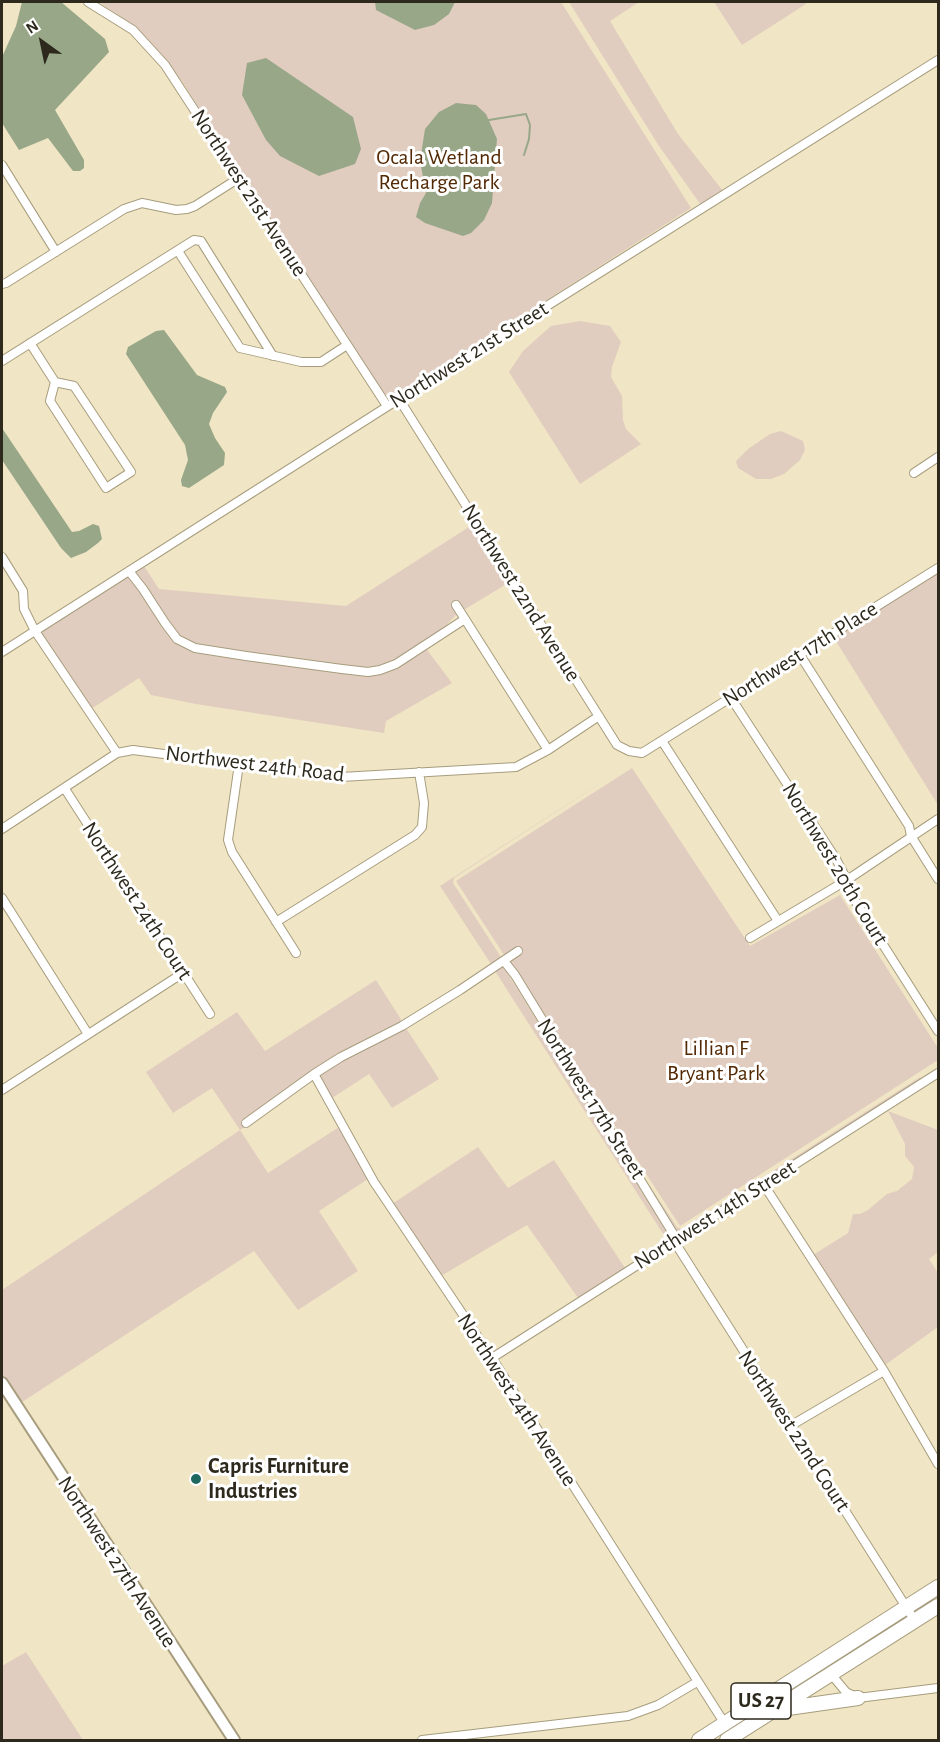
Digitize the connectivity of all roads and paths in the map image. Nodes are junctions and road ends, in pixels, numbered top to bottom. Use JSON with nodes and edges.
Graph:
{"nodes":[{"id":1,"x":88,"y":2,"type":"edge"},
{"id":2,"x":939,"y":60,"type":"edge"},
{"id":3,"x":2,"y":165,"type":"edge"},
{"id":4,"x":240,"y":177,"type":"junction"},
{"id":5,"x":178,"y":250,"type":"junction"},
{"id":6,"x":56,"y":252,"type":"junction"},
{"id":7,"x":2,"y":284,"type":"edge"},
{"id":8,"x":30,"y":343,"type":"junction"},
{"id":9,"x":347,"y":345,"type":"junction"},
{"id":10,"x":273,"y":356,"type":"junction"},
{"id":11,"x":2,"y":361,"type":"edge"},
{"id":12,"x":55,"y":382,"type":"junction"},
{"id":13,"x":399,"y":399,"type":"junction"},
{"id":14,"x":387,"y":406,"type":"junction"},
{"id":15,"x":939,"y":457,"type":"edge"},
{"id":16,"x":914,"y":473,"type":"dead end"},
{"id":17,"x":2,"y":557,"type":"edge"},
{"id":18,"x":939,"y":568,"type":"edge"},
{"id":19,"x":129,"y":571,"type":"junction"},
{"id":20,"x":456,"y":604,"type":"dead end"},
{"id":21,"x":465,"y":619,"type":"junction"},
{"id":22,"x":35,"y":631,"type":"junction"},
{"id":23,"x":2,"y":652,"type":"edge"},
{"id":24,"x":800,"y":655,"type":"junction"},
{"id":25,"x":731,"y":698,"type":"junction"},
{"id":26,"x":599,"y":716,"type":"junction"},
{"id":27,"x":662,"y":741,"type":"junction"},
{"id":28,"x":548,"y":750,"type":"junction"},
{"id":29,"x":117,"y":753,"type":"junction"},
{"id":30,"x":239,"y":764,"type":"junction"},
{"id":31,"x":419,"y":772,"type":"junction"},
{"id":32,"x":65,"y":789,"type":"junction"},
{"id":33,"x":939,"y":819,"type":"edge"},
{"id":34,"x":2,"y":829,"type":"edge"},
{"id":35,"x":912,"y":836,"type":"junction"},
{"id":36,"x":939,"y":879,"type":"edge"},
{"id":37,"x":847,"y":880,"type":"junction"},
{"id":38,"x":2,"y":898,"type":"edge"},
{"id":39,"x":778,"y":921,"type":"junction"},
{"id":40,"x":276,"y":922,"type":"junction"},
{"id":41,"x":750,"y":938,"type":"dead end"},
{"id":42,"x":518,"y":951,"type":"dead end"},
{"id":43,"x":297,"y":953,"type":"dead end"},
{"id":44,"x":504,"y":961,"type":"junction"},
{"id":45,"x":183,"y":973,"type":"junction"},
{"id":46,"x":210,"y":1014,"type":"dead end"},
{"id":47,"x":939,"y":1031,"type":"edge"},
{"id":48,"x":88,"y":1034,"type":"junction"},
{"id":49,"x":939,"y":1073,"type":"edge"},
{"id":50,"x":314,"y":1074,"type":"junction"},
{"id":51,"x":2,"y":1090,"type":"edge"},
{"id":52,"x":246,"y":1123,"type":"dead end"},
{"id":53,"x":764,"y":1185,"type":"junction"},
{"id":54,"x":675,"y":1240,"type":"junction"},
{"id":55,"x":492,"y":1358,"type":"junction"},
{"id":56,"x":884,"y":1371,"type":"junction"},
{"id":57,"x":2,"y":1383,"type":"edge"},
{"id":58,"x":790,"y":1426,"type":"junction"},
{"id":59,"x":939,"y":1464,"type":"edge"},
{"id":60,"x":939,"y":1587,"type":"edge"},
{"id":61,"x":939,"y":1606,"type":"edge"},
{"id":62,"x":907,"y":1607,"type":"junction"},
{"id":63,"x":915,"y":1620,"type":"junction"},
{"id":64,"x":831,"y":1674,"type":"junction"},
{"id":65,"x":697,"y":1682,"type":"junction"},
{"id":66,"x":939,"y":1688,"type":"edge"},
{"id":67,"x":858,"y":1698,"type":"junction"},
{"id":68,"x":776,"y":1710,"type":"junction"},
{"id":69,"x":725,"y":1724,"type":"junction"},
{"id":70,"x":732,"y":1739,"type":"edge"},
{"id":71,"x":234,"y":1740,"type":"edge"},
{"id":72,"x":422,"y":1740,"type":"edge"},
{"id":73,"x":699,"y":1740,"type":"edge"}],
"edges":[{"from":1,"to":4,"type":"street","name":"Northwest 21st Avenue"},
{"from":2,"to":13,"type":"street","name":"Northwest 21st Street"},
{"from":3,"to":6,"type":"street"},
{"from":4,"to":6,"type":"street"},
{"from":4,"to":9,"type":"street","name":"Northwest 21st Avenue"},
{"from":5,"to":8,"type":"street"},
{"from":5,"to":10,"type":"street"},
{"from":5,"to":10,"type":"street"},
{"from":6,"to":7,"type":"street"},
{"from":8,"to":11,"type":"street"},
{"from":8,"to":12,"type":"street"},
{"from":9,"to":10,"type":"street"},
{"from":9,"to":14,"type":"street","name":"Northwest 21st Avenue"},
{"from":12,"to":12,"type":"street"},
{"from":13,"to":14,"type":"street","name":"Northwest 21st Street"},
{"from":13,"to":26,"type":"street","name":"Northwest 22nd Avenue"},
{"from":14,"to":19,"type":"street","name":"Northwest 21st Street"},
{"from":15,"to":16,"type":"street"},
{"from":17,"to":22,"type":"street"},
{"from":18,"to":24,"type":"street","name":"Northwest 17th Place"},
{"from":19,"to":21,"type":"street"},
{"from":19,"to":22,"type":"street","name":"Northwest 21st Street"},
{"from":20,"to":21,"type":"street"},
{"from":21,"to":28,"type":"street"},
{"from":22,"to":23,"type":"street","name":"Northwest 21st Street"},
{"from":22,"to":29,"type":"street"},
{"from":24,"to":25,"type":"street","name":"Northwest 17th Place"},
{"from":24,"to":35,"type":"street"},
{"from":25,"to":27,"type":"street","name":"Northwest 17th Place"},
{"from":25,"to":37,"type":"street","name":"Northwest 20th Court"},
{"from":26,"to":27,"type":"street","name":"Northwest 22nd Avenue"},
{"from":26,"to":28,"type":"street","name":"Northwest 24th Road"},
{"from":27,"to":39,"type":"street"},
{"from":28,"to":31,"type":"street","name":"Northwest 24th Road"},
{"from":29,"to":30,"type":"street","name":"Northwest 24th Road"},
{"from":29,"to":32,"type":"street"},
{"from":30,"to":31,"type":"street","name":"Northwest 24th Road"},
{"from":30,"to":40,"type":"street"},
{"from":31,"to":40,"type":"street"},
{"from":32,"to":34,"type":"street"},
{"from":32,"to":45,"type":"street","name":"Northwest 24th Court"},
{"from":33,"to":35,"type":"street"},
{"from":35,"to":36,"type":"street"},
{"from":35,"to":37,"type":"street"},
{"from":37,"to":39,"type":"street"},
{"from":37,"to":47,"type":"street","name":"Northwest 20th Court"},
{"from":38,"to":48,"type":"street"},
{"from":39,"to":41,"type":"street"},
{"from":40,"to":43,"type":"street"},
{"from":42,"to":44,"type":"street"},
{"from":44,"to":50,"type":"street"},
{"from":44,"to":54,"type":"street","name":"Northwest 17th Street"},
{"from":45,"to":46,"type":"street","name":"Northwest 24th Court"},
{"from":45,"to":48,"type":"street"},
{"from":48,"to":51,"type":"street"},
{"from":49,"to":53,"type":"street","name":"Northwest 14th Street"},
{"from":50,"to":52,"type":"street"},
{"from":50,"to":55,"type":"street","name":"Northwest 24th Avenue"},
{"from":53,"to":54,"type":"street","name":"Northwest 14th Street"},
{"from":53,"to":56,"type":"street"},
{"from":54,"to":55,"type":"street","name":"Northwest 14th Street"},
{"from":54,"to":58,"type":"street","name":"Northwest 22nd Court"},
{"from":55,"to":65,"type":"street","name":"Northwest 24th Avenue"},
{"from":56,"to":58,"type":"street"},
{"from":56,"to":59,"type":"street"},
{"from":57,"to":71,"type":"street","name":"Northwest 27th Avenue"},
{"from":58,"to":62,"type":"street","name":"Northwest 22nd Court"},
{"from":60,"to":62,"type":"highway","number":"US 27"},
{"from":61,"to":63,"type":"highway","number":"US 27"},
{"from":62,"to":63,"type":"street","name":"Northwest 22nd Court"},
{"from":62,"to":69,"type":"highway","number":"US 27"},
{"from":63,"to":64,"type":"highway","number":"US 27"},
{"from":64,"to":67,"type":"street"},
{"from":64,"to":68,"type":"highway","number":"US 27"},
{"from":65,"to":69,"type":"street","name":"Northwest 24th Avenue"},
{"from":65,"to":72,"type":"street"},
{"from":66,"to":67,"type":"street"},
{"from":67,"to":68,"type":"highway"},
{"from":68,"to":70,"type":"highway","number":"US 27"},
{"from":69,"to":70,"type":"street"},
{"from":69,"to":73,"type":"highway","number":"US 27"}]}
